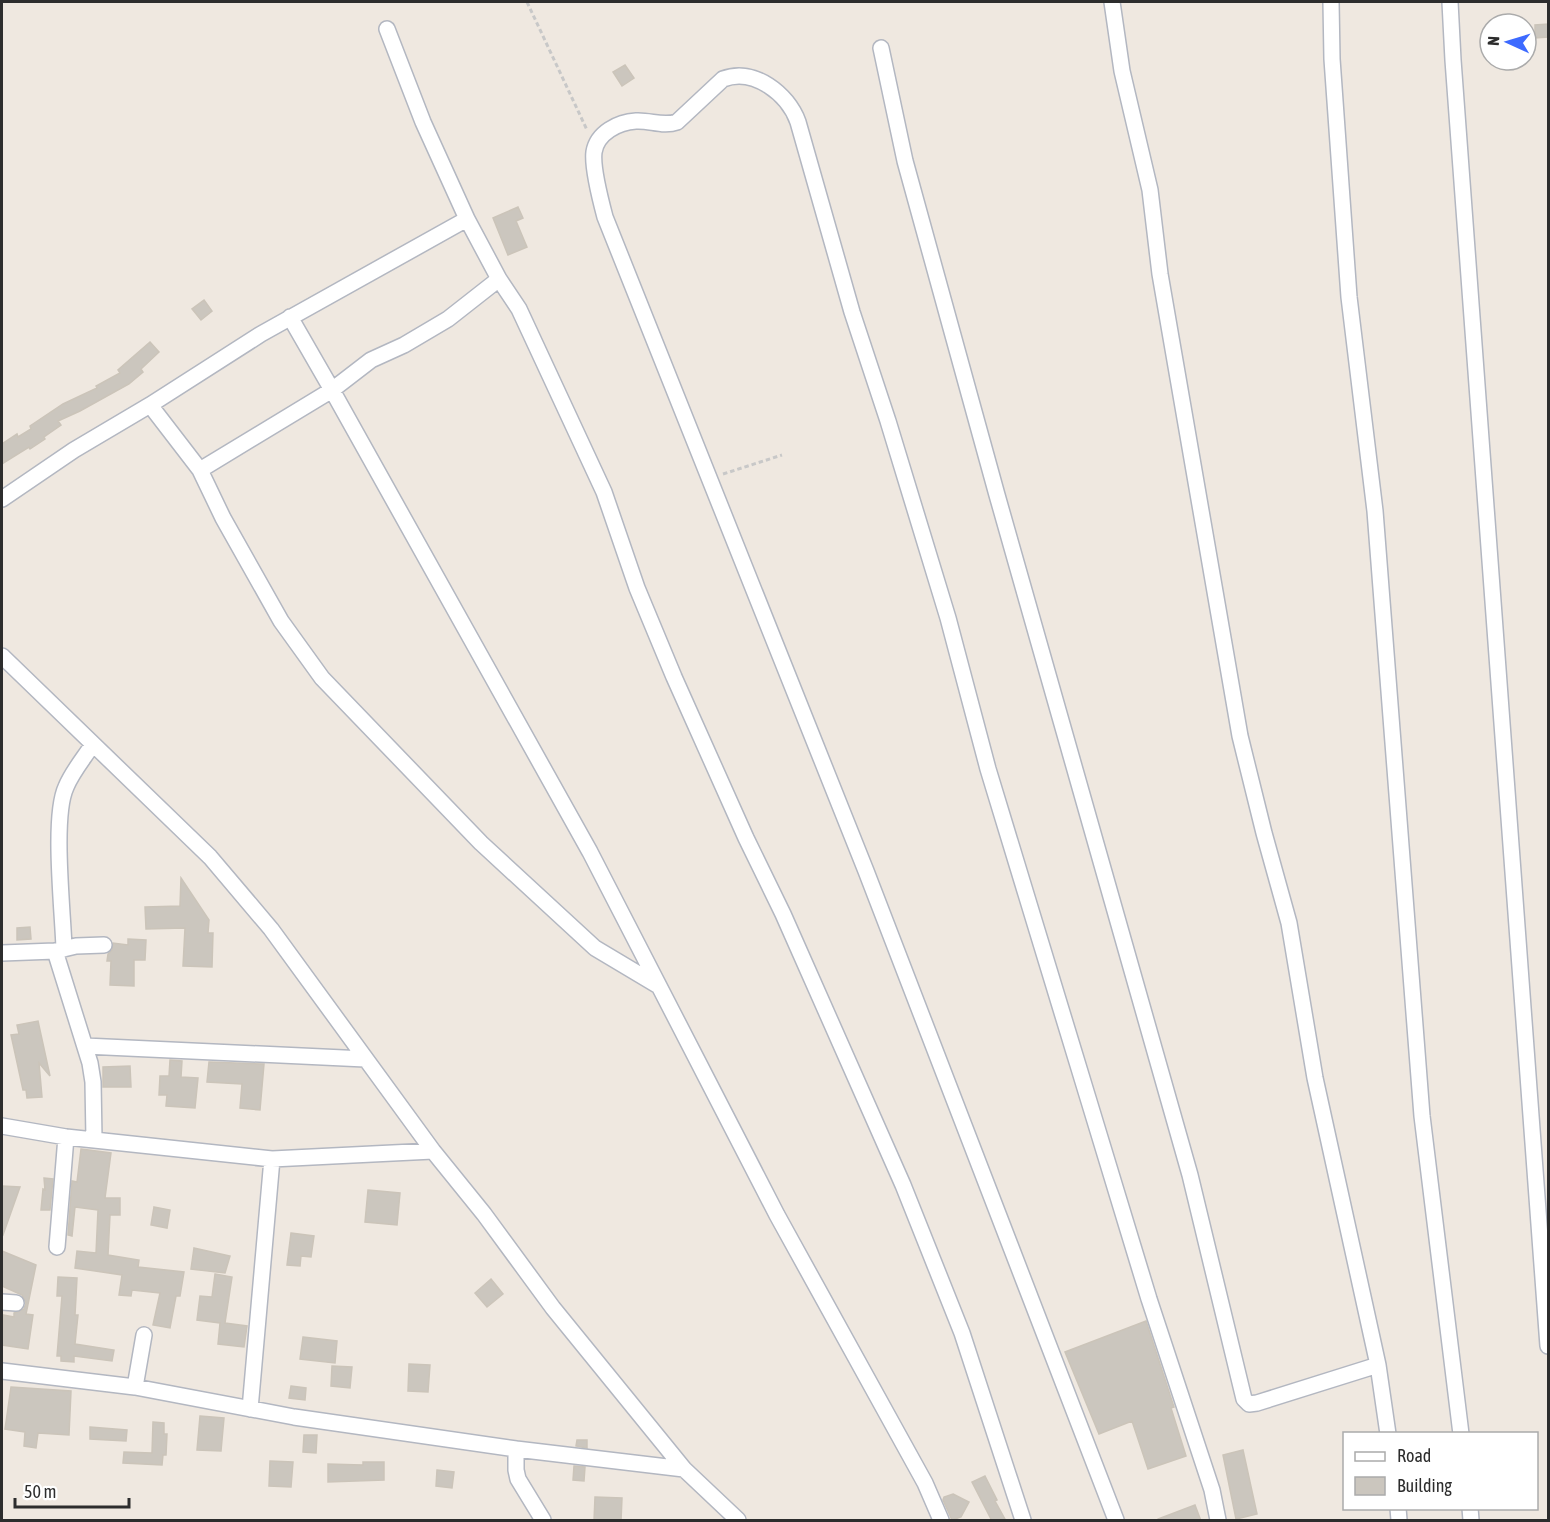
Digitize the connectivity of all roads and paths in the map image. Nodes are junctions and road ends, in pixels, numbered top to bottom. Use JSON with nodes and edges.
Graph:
{"nodes":[{"id":1,"x":527,"y":2,"type":"edge"},
{"id":2,"x":1112,"y":2,"type":"edge"},
{"id":3,"x":1331,"y":2,"type":"edge"},
{"id":4,"x":1450,"y":2,"type":"edge"},
{"id":5,"x":387,"y":29,"type":"dead end"},
{"id":6,"x":881,"y":48,"type":"dead end"},
{"id":7,"x":594,"y":152,"type":"junction"},
{"id":8,"x":467,"y":219,"type":"junction"},
{"id":9,"x":499,"y":279,"type":"junction"},
{"id":10,"x":290,"y":317,"type":"junction"},
{"id":11,"x":332,"y":390,"type":"junction"},
{"id":12,"x":150,"y":405,"type":"junction"},
{"id":13,"x":782,"y":454,"type":"dead end"},
{"id":14,"x":200,"y":470,"type":"junction"},
{"id":15,"x":710,"y":478,"type":"junction"},
{"id":16,"x":2,"y":499,"type":"edge"},
{"id":17,"x":2,"y":656,"type":"edge"},
{"id":18,"x":93,"y":744,"type":"junction"},
{"id":19,"x":104,"y":945,"type":"dead end"},
{"id":20,"x":59,"y":950,"type":"junction"},
{"id":21,"x":2,"y":953,"type":"edge"},
{"id":22,"x":657,"y":985,"type":"junction"},
{"id":23,"x":85,"y":1046,"type":"junction"},
{"id":24,"x":365,"y":1059,"type":"junction"},
{"id":25,"x":2,"y":1126,"type":"edge"},
{"id":26,"x":66,"y":1137,"type":"junction"},
{"id":27,"x":94,"y":1139,"type":"junction"},
{"id":28,"x":433,"y":1151,"type":"junction"},
{"id":29,"x":272,"y":1159,"type":"junction"},
{"id":30,"x":57,"y":1247,"type":"dead end"},
{"id":31,"x":144,"y":1335,"type":"dead end"},
{"id":32,"x":1548,"y":1346,"type":"edge"},
{"id":33,"x":1378,"y":1365,"type":"junction"},
{"id":34,"x":2,"y":1371,"type":"edge"},
{"id":35,"x":135,"y":1387,"type":"junction"},
{"id":36,"x":250,"y":1409,"type":"junction"},
{"id":37,"x":1388,"y":1432,"type":"edge"},
{"id":38,"x":1461,"y":1432,"type":"edge"},
{"id":39,"x":516,"y":1449,"type":"junction"},
{"id":40,"x":684,"y":1468,"type":"junction"},
{"id":41,"x":543,"y":1521,"type":"edge"},
{"id":42,"x":738,"y":1521,"type":"edge"},
{"id":43,"x":941,"y":1521,"type":"edge"},
{"id":44,"x":1023,"y":1521,"type":"edge"},
{"id":45,"x":1116,"y":1521,"type":"edge"},
{"id":46,"x":1218,"y":1521,"type":"edge"}],
"edges":[{"from":1,"to":7,"type":"path"},
{"from":2,"to":33,"type":"street"},
{"from":3,"to":38,"type":"street"},
{"from":4,"to":32,"type":"street"},
{"from":5,"to":8,"type":"street"},
{"from":6,"to":33,"type":"street"},
{"from":7,"to":15,"type":"street"},
{"from":7,"to":46,"type":"street"},
{"from":8,"to":9,"type":"street"},
{"from":8,"to":10,"type":"street"},
{"from":9,"to":11,"type":"street"},
{"from":9,"to":44,"type":"street"},
{"from":10,"to":11,"type":"street"},
{"from":10,"to":12,"type":"street"},
{"from":11,"to":14,"type":"street"},
{"from":11,"to":22,"type":"street"},
{"from":12,"to":14,"type":"street"},
{"from":12,"to":16,"type":"street"},
{"from":13,"to":15,"type":"path"},
{"from":14,"to":22,"type":"street"},
{"from":15,"to":45,"type":"street"},
{"from":17,"to":18,"type":"street"},
{"from":18,"to":20,"type":"street"},
{"from":18,"to":24,"type":"street"},
{"from":19,"to":20,"type":"street"},
{"from":20,"to":21,"type":"street"},
{"from":20,"to":23,"type":"street"},
{"from":22,"to":43,"type":"street"},
{"from":23,"to":24,"type":"street"},
{"from":23,"to":27,"type":"street"},
{"from":24,"to":28,"type":"street"},
{"from":25,"to":26,"type":"street"},
{"from":26,"to":27,"type":"street"},
{"from":26,"to":30,"type":"street"},
{"from":27,"to":29,"type":"street"},
{"from":28,"to":29,"type":"street"},
{"from":28,"to":40,"type":"street"},
{"from":29,"to":36,"type":"street"},
{"from":31,"to":35,"type":"street"},
{"from":33,"to":37,"type":"street"},
{"from":34,"to":35,"type":"street"},
{"from":35,"to":36,"type":"street"},
{"from":36,"to":39,"type":"street"},
{"from":39,"to":40,"type":"street"},
{"from":39,"to":41,"type":"street"},
{"from":40,"to":42,"type":"street"}]}
